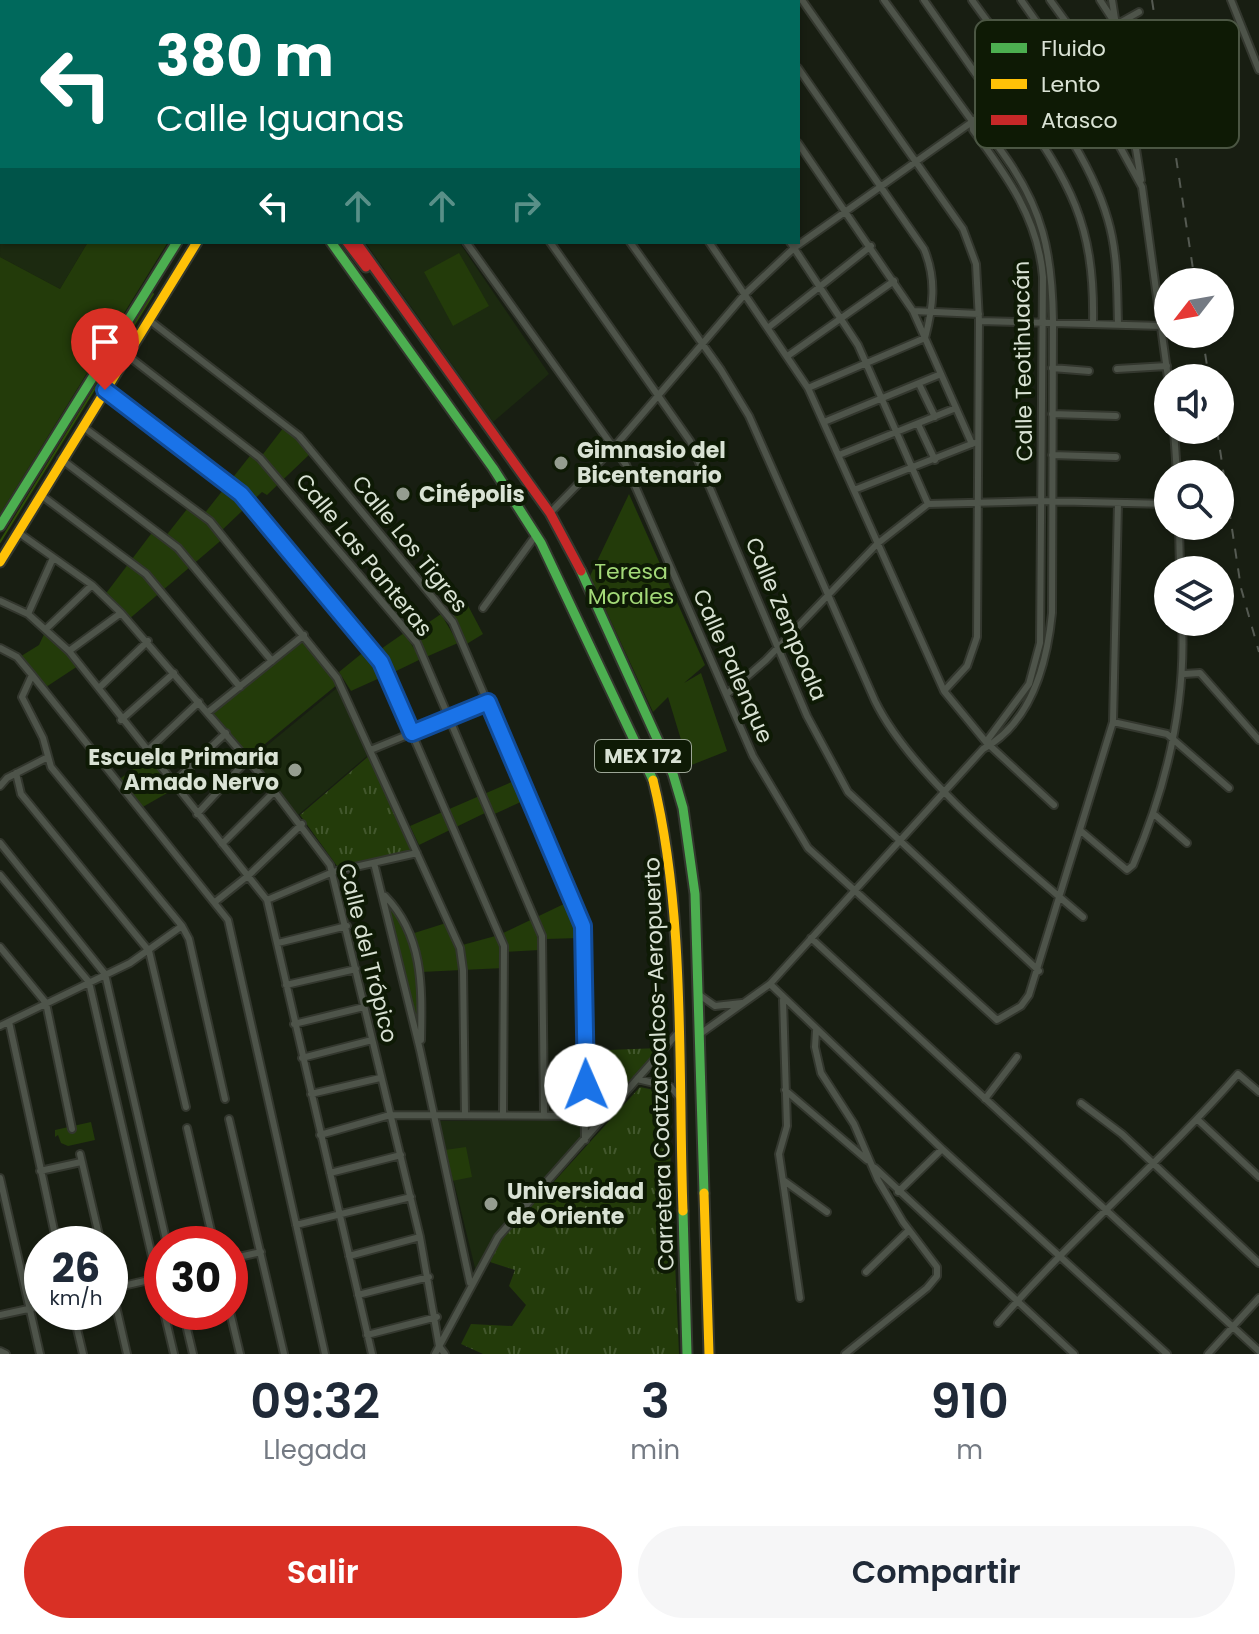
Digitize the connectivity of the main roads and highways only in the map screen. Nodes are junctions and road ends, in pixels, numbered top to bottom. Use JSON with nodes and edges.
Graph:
{"nodes":[{"id":1,"x":176,"y":244,"type":"edge"},
{"id":2,"x":196,"y":244,"type":"edge"},
{"id":3,"x":332,"y":244,"type":"edge"},
{"id":4,"x":349,"y":244,"type":"edge"},
{"id":5,"x":357,"y":244,"type":"edge"},
{"id":6,"x":153,"y":281,"type":"junction"},
{"id":7,"x":167,"y":290,"type":"junction"},
{"id":8,"x":393,"y":294,"type":"junction"},
{"id":9,"x":486,"y":423,"type":"junction"},
{"id":10,"x":466,"y":430,"type":"junction"},
{"id":11,"x":0,"y":526,"type":"edge"},
{"id":12,"x":0,"y":562,"type":"edge"},
{"id":13,"x":633,"y":685,"type":"junction"},
{"id":14,"x":614,"y":693,"type":"junction"},
{"id":15,"x":695,"y":894,"type":"junction"},
{"id":16,"x":673,"y":896,"type":"junction"},
{"id":17,"x":683,"y":1200,"type":"junction"},
{"id":18,"x":706,"y":1200,"type":"junction"},
{"id":19,"x":687,"y":1354,"type":"edge"},
{"id":20,"x":709,"y":1354,"type":"edge"}],
"edges":[{"from":1,"to":6,"type":"main road"},
{"from":2,"to":7,"type":"main road"},
{"from":3,"to":10,"type":"main road","name":"Carretera Coatzacoalcos-Aeropuerto","number":"MEX 172"},
{"from":4,"to":8,"type":"main road"},
{"from":5,"to":8,"type":"main road","name":"Carretera Coatzacoalcos-Aeropuerto","number":"MEX 172"},
{"from":6,"to":7,"type":"main road"},
{"from":6,"to":11,"type":"main road"},
{"from":7,"to":12,"type":"main road"},
{"from":8,"to":9,"type":"main road","name":"Carretera Coatzacoalcos-Aeropuerto","number":"MEX 172"},
{"from":9,"to":10,"type":"main road"},
{"from":9,"to":13,"type":"main road","name":"Carretera Coatzacoalcos-Aeropuerto","number":"MEX 172"},
{"from":10,"to":14,"type":"main road","name":"Carretera Coatzacoalcos-Aeropuerto","number":"MEX 172"},
{"from":13,"to":14,"type":"main road"},
{"from":13,"to":15,"type":"main road","name":"Carretera Coatzacoalcos-Aeropuerto","number":"MEX 172"},
{"from":14,"to":16,"type":"main road","name":"Carretera Coatzacoalcos-Aeropuerto","number":"MEX 172"},
{"from":15,"to":16,"type":"main road"},
{"from":15,"to":18,"type":"main road","name":"Carretera Coatzacoalcos-Aeropuerto","number":"MEX 172"},
{"from":16,"to":17,"type":"main road","name":"Carretera Coatzacoalcos-Aeropuerto","number":"MEX 172"},
{"from":17,"to":18,"type":"main road"},
{"from":17,"to":19,"type":"main road","name":"Carretera Coatzacoalcos-Aeropuerto","number":"MEX 172"},
{"from":18,"to":20,"type":"main road","name":"Carretera Coatzacoalcos-Aeropuerto","number":"MEX 172"}]}
